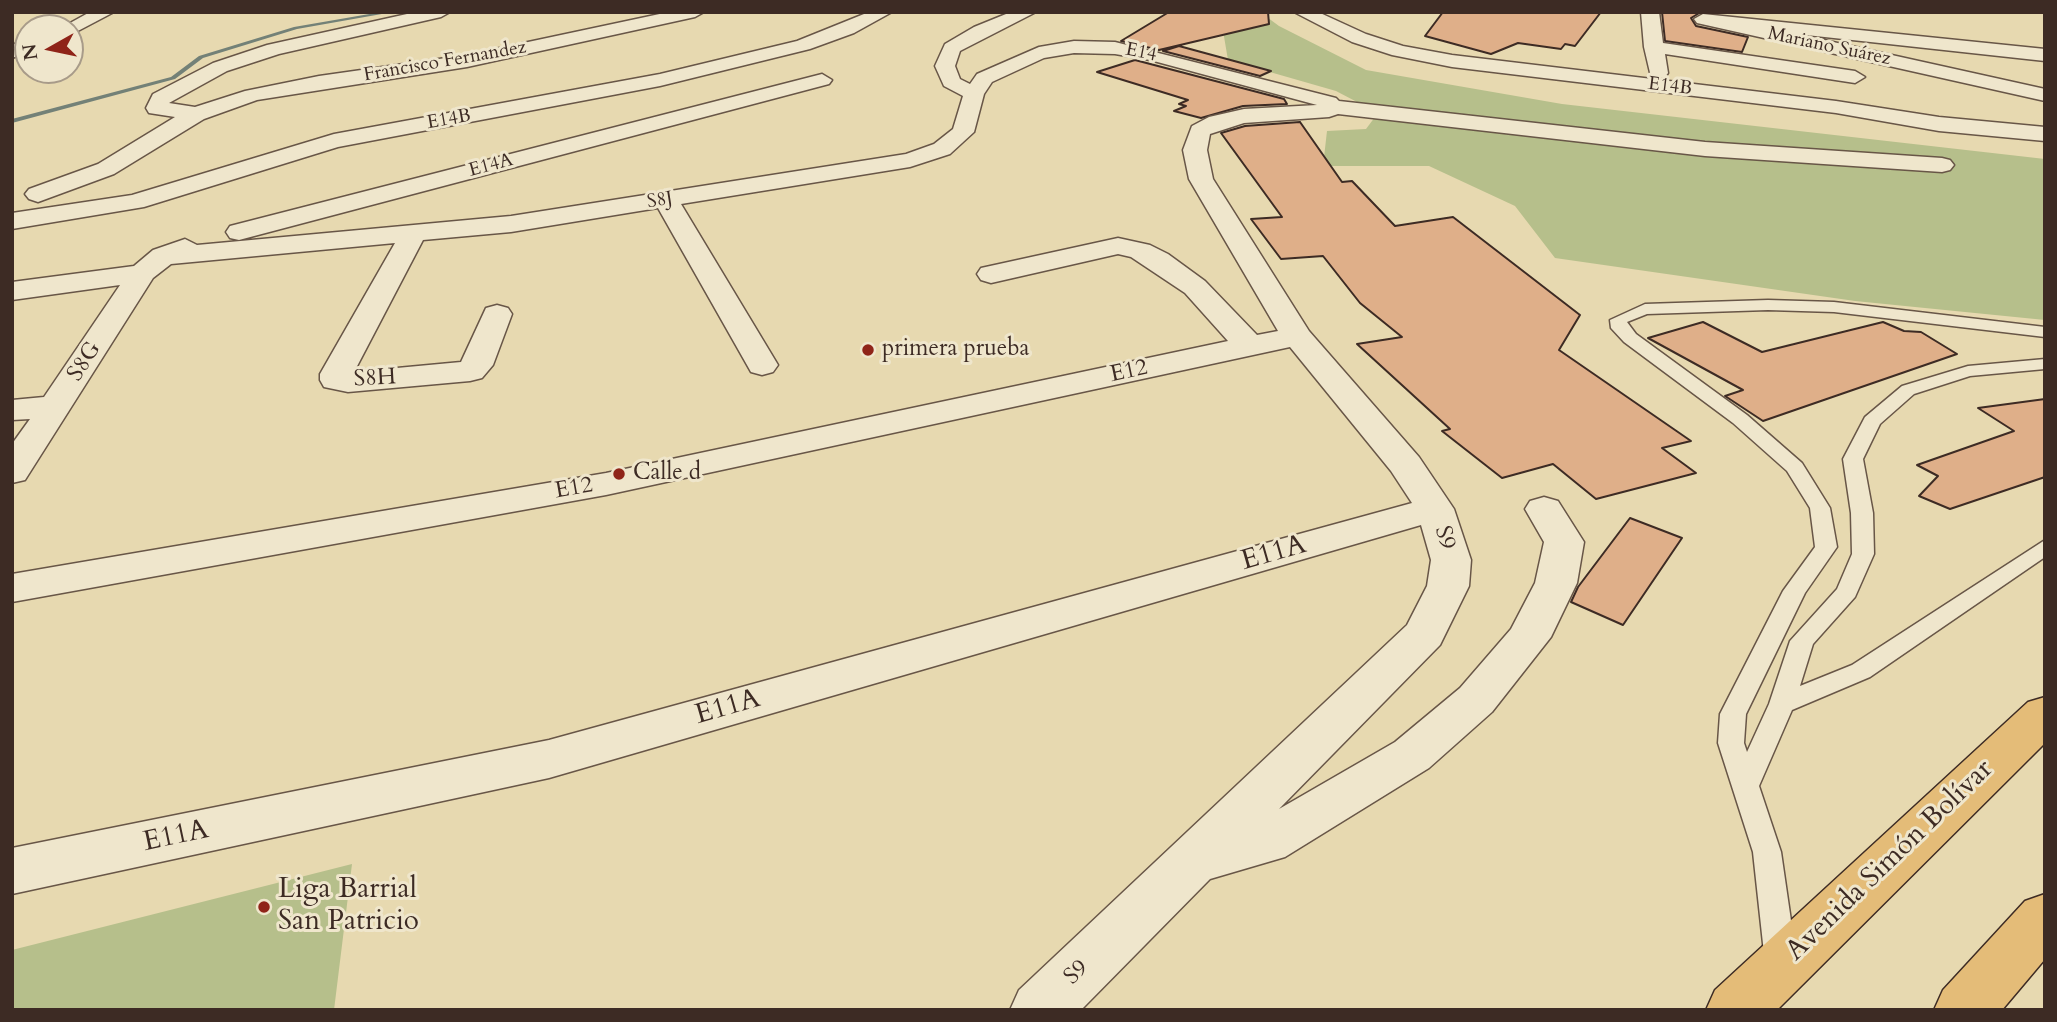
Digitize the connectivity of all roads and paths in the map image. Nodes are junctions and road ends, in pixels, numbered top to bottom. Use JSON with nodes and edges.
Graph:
{"nodes":[{"id":1,"x":105,"y":12,"type":"edge"},
{"id":2,"x":442,"y":12,"type":"edge"},
{"id":3,"x":695,"y":12,"type":"edge"},
{"id":4,"x":883,"y":12,"type":"edge"},
{"id":5,"x":1027,"y":12,"type":"edge"},
{"id":6,"x":1303,"y":12,"type":"edge"},
{"id":7,"x":1646,"y":14,"type":"edge"},
{"id":8,"x":84,"y":22,"type":"edge"},
{"id":9,"x":1946,"y":26,"type":"dead end"},
{"id":10,"x":1653,"y":47,"type":"junction"},
{"id":11,"x":2045,"y":48,"type":"edge"},
{"id":12,"x":2045,"y":55,"type":"edge"},
{"id":13,"x":822,"y":80,"type":"dead end"},
{"id":14,"x":1661,"y":85,"type":"junction"},
{"id":15,"x":974,"y":94,"type":"junction"},
{"id":16,"x":2045,"y":95,"type":"edge"},
{"id":17,"x":2045,"y":101,"type":"edge"},
{"id":18,"x":1325,"y":102,"type":"junction"},
{"id":19,"x":196,"y":114,"type":"junction"},
{"id":20,"x":2045,"y":134,"type":"edge"},
{"id":21,"x":1942,"y":165,"type":"dead end"},
{"id":22,"x":38,"y":194,"type":"dead end"},
{"id":23,"x":666,"y":200,"type":"junction"},
{"id":24,"x":12,"y":221,"type":"edge"},
{"id":25,"x":412,"y":236,"type":"junction"},
{"id":26,"x":152,"y":265,"type":"junction"},
{"id":27,"x":992,"y":274,"type":"dead end"},
{"id":28,"x":12,"y":290,"type":"edge"},
{"id":29,"x":497,"y":314,"type":"dead end"},
{"id":30,"x":2045,"y":332,"type":"edge"},
{"id":31,"x":1297,"y":336,"type":"junction"},
{"id":32,"x":1250,"y":346,"type":"junction"},
{"id":33,"x":2045,"y":364,"type":"edge"},
{"id":34,"x":762,"y":365,"type":"dead end"},
{"id":35,"x":56,"y":406,"type":"junction"},
{"id":36,"x":12,"y":410,"type":"edge"},
{"id":37,"x":12,"y":472,"type":"edge"},
{"id":38,"x":1435,"y":509,"type":"junction"},
{"id":39,"x":1544,"y":509,"type":"dead end"},
{"id":40,"x":2045,"y":547,"type":"edge"},
{"id":41,"x":12,"y":588,"type":"edge"},
{"id":42,"x":1782,"y":704,"type":"junction"},
{"id":43,"x":2045,"y":714,"type":"edge"},
{"id":44,"x":1746,"y":784,"type":"junction"},
{"id":45,"x":1192,"y":861,"type":"junction"},
{"id":46,"x":12,"y":871,"type":"edge"},
{"id":47,"x":2045,"y":918,"type":"edge"},
{"id":48,"x":1781,"y":964,"type":"junction"},
{"id":49,"x":1040,"y":1010,"type":"edge"},
{"id":50,"x":1737,"y":1010,"type":"edge"},
{"id":51,"x":1964,"y":1010,"type":"edge"}],
"edges":[{"from":1,"to":8,"type":"street"},
{"from":2,"to":19,"type":"street","name":"Francisco Fernandez"},
{"from":3,"to":19,"type":"street","name":"Francisco Fernandez"},
{"from":4,"to":24,"type":"street","name":"E14B"},
{"from":5,"to":15,"type":"street"},
{"from":6,"to":14,"type":"street","name":"E14B"},
{"from":7,"to":10,"type":"street"},
{"from":9,"to":11,"type":"street"},
{"from":10,"to":14,"type":"street"},
{"from":10,"to":17,"type":"street","name":"Mariano Suárez"},
{"from":12,"to":16,"type":"street","name":"Mariano Suárez"},
{"from":13,"to":26,"type":"street","name":"E14A"},
{"from":14,"to":20,"type":"street","name":"E14B"},
{"from":15,"to":18,"type":"street","name":"E14"},
{"from":15,"to":23,"type":"street","name":"S8J"},
{"from":18,"to":21,"type":"street"},
{"from":18,"to":31,"type":"street","name":"S9"},
{"from":19,"to":22,"type":"street","name":"Francisco Fernandez"},
{"from":23,"to":25,"type":"street","name":"S8J"},
{"from":23,"to":34,"type":"street"},
{"from":25,"to":26,"type":"street","name":"S8J"},
{"from":25,"to":29,"type":"street","name":"S8H"},
{"from":26,"to":28,"type":"street"},
{"from":26,"to":35,"type":"street","name":"S8G"},
{"from":27,"to":32,"type":"street"},
{"from":30,"to":44,"type":"lane"},
{"from":31,"to":32,"type":"street","name":"E12"},
{"from":31,"to":38,"type":"street","name":"S9"},
{"from":32,"to":41,"type":"street","name":"E12"},
{"from":33,"to":42,"type":"lane"},
{"from":35,"to":36,"type":"street"},
{"from":35,"to":37,"type":"street","name":"S8G"},
{"from":38,"to":45,"type":"street","name":"S9"},
{"from":38,"to":46,"type":"street","name":"E11A"},
{"from":39,"to":45,"type":"street"},
{"from":40,"to":42,"type":"lane"},
{"from":42,"to":44,"type":"lane"},
{"from":43,"to":48,"type":"highway","name":"Avenida Simón Bolívar"},
{"from":44,"to":48,"type":"lane"},
{"from":45,"to":49,"type":"street","name":"S9"},
{"from":47,"to":51,"type":"highway"},
{"from":48,"to":50,"type":"highway","name":"Avenida Simón Bolívar"}]}
